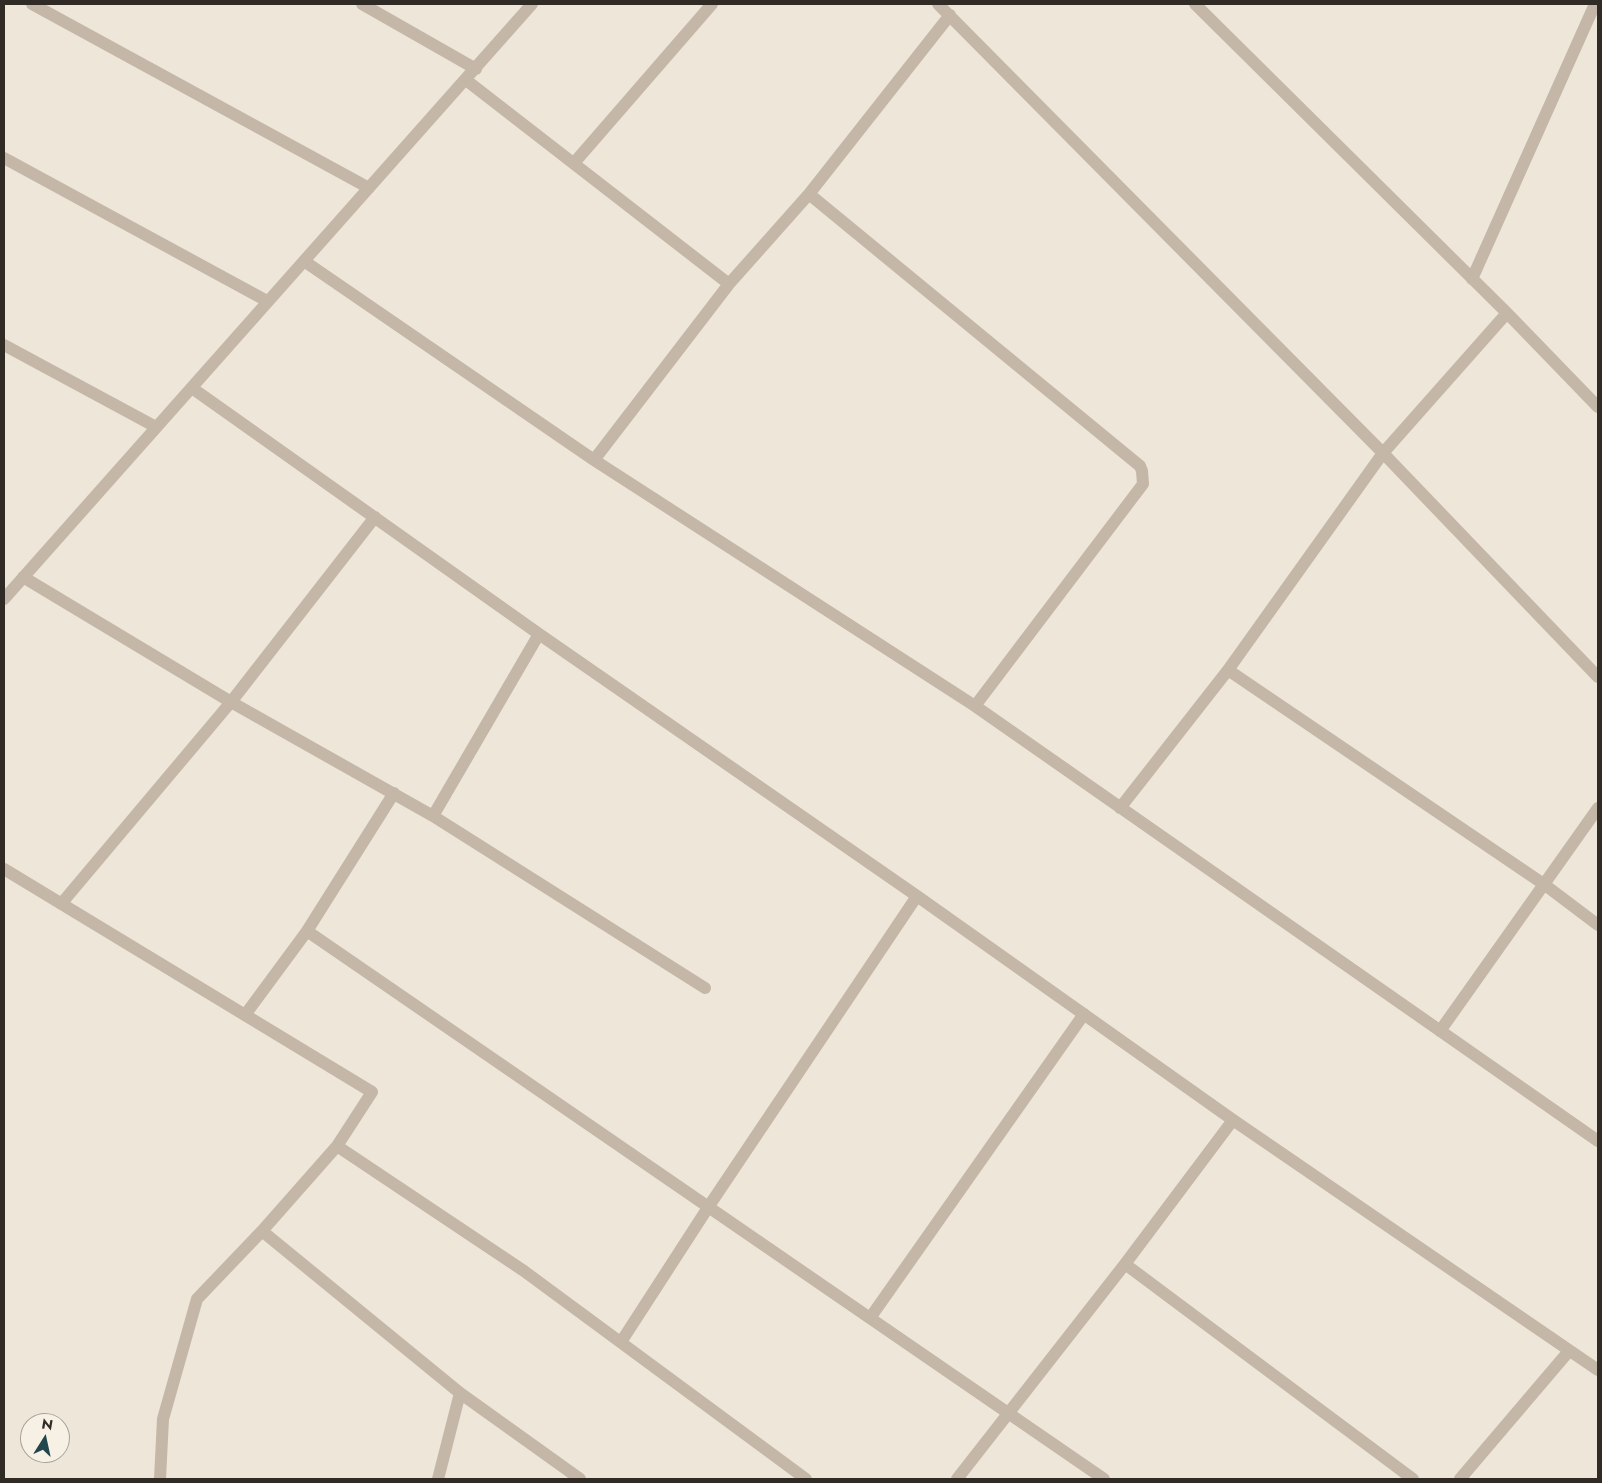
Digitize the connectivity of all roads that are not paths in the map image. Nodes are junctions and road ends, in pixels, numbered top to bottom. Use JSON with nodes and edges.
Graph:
{"nodes":[{"id":1,"x":32,"y":4,"type":"edge"},
{"id":2,"x":362,"y":4,"type":"edge"},
{"id":3,"x":532,"y":4,"type":"edge"},
{"id":4,"x":712,"y":4,"type":"edge"},
{"id":5,"x":938,"y":4,"type":"edge"},
{"id":6,"x":1195,"y":4,"type":"edge"},
{"id":7,"x":1596,"y":4,"type":"edge"},
{"id":8,"x":950,"y":15,"type":"junction"},
{"id":9,"x":476,"y":69,"type":"junction"},
{"id":10,"x":466,"y":80,"type":"junction"},
{"id":11,"x":4,"y":158,"type":"edge"},
{"id":12,"x":574,"y":163,"type":"junction"},
{"id":13,"x":369,"y":188,"type":"junction"},
{"id":14,"x":809,"y":194,"type":"junction"},
{"id":15,"x":304,"y":261,"type":"junction"},
{"id":16,"x":1472,"y":279,"type":"junction"},
{"id":17,"x":729,"y":284,"type":"junction"},
{"id":18,"x":267,"y":301,"type":"junction"},
{"id":19,"x":1507,"y":313,"type":"junction"},
{"id":20,"x":4,"y":345,"type":"edge"},
{"id":21,"x":192,"y":388,"type":"junction"},
{"id":22,"x":1598,"y":407,"type":"edge"},
{"id":23,"x":156,"y":427,"type":"junction"},
{"id":24,"x":1383,"y":453,"type":"junction"},
{"id":25,"x":594,"y":460,"type":"junction"},
{"id":26,"x":375,"y":517,"type":"junction"},
{"id":27,"x":22,"y":577,"type":"junction"},
{"id":28,"x":4,"y":599,"type":"edge"},
{"id":29,"x":539,"y":634,"type":"junction"},
{"id":30,"x":1228,"y":670,"type":"junction"},
{"id":31,"x":1598,"y":676,"type":"edge"},
{"id":32,"x":231,"y":702,"type":"junction"},
{"id":33,"x":975,"y":706,"type":"junction"},
{"id":34,"x":394,"y":793,"type":"junction"},
{"id":35,"x":1120,"y":808,"type":"junction"},
{"id":36,"x":1598,"y":808,"type":"edge"},
{"id":37,"x":433,"y":816,"type":"junction"},
{"id":38,"x":4,"y":869,"type":"edge"},
{"id":39,"x":1544,"y":885,"type":"junction"},
{"id":40,"x":917,"y":896,"type":"junction"},
{"id":41,"x":61,"y":904,"type":"junction"},
{"id":42,"x":1598,"y":925,"type":"edge"},
{"id":43,"x":307,"y":931,"type":"junction"},
{"id":44,"x":705,"y":988,"type":"dead end"},
{"id":45,"x":1084,"y":1014,"type":"junction"},
{"id":46,"x":245,"y":1015,"type":"junction"},
{"id":47,"x":1440,"y":1031,"type":"junction"},
{"id":48,"x":1233,"y":1120,"type":"junction"},
{"id":49,"x":1598,"y":1141,"type":"edge"},
{"id":50,"x":337,"y":1146,"type":"junction"},
{"id":51,"x":709,"y":1206,"type":"junction"},
{"id":52,"x":262,"y":1231,"type":"junction"},
{"id":53,"x":1125,"y":1264,"type":"junction"},
{"id":54,"x":870,"y":1318,"type":"junction"},
{"id":55,"x":621,"y":1342,"type":"junction"},
{"id":56,"x":1570,"y":1351,"type":"junction"},
{"id":57,"x":1598,"y":1370,"type":"edge"},
{"id":58,"x":460,"y":1392,"type":"junction"},
{"id":59,"x":1010,"y":1413,"type":"junction"},
{"id":60,"x":160,"y":1479,"type":"edge"},
{"id":61,"x":438,"y":1479,"type":"edge"},
{"id":62,"x":580,"y":1479,"type":"edge"},
{"id":63,"x":806,"y":1479,"type":"edge"},
{"id":64,"x":957,"y":1479,"type":"edge"},
{"id":65,"x":1104,"y":1479,"type":"edge"},
{"id":66,"x":1413,"y":1479,"type":"edge"},
{"id":67,"x":1460,"y":1479,"type":"edge"}],
"edges":[{"from":1,"to":13,"type":"street"},
{"from":2,"to":9,"type":"street"},
{"from":3,"to":9,"type":"street"},
{"from":4,"to":12,"type":"street"},
{"from":5,"to":8,"type":"street"},
{"from":6,"to":16,"type":"street"},
{"from":7,"to":16,"type":"street"},
{"from":8,"to":14,"type":"street"},
{"from":8,"to":24,"type":"street"},
{"from":9,"to":10,"type":"street"},
{"from":10,"to":12,"type":"street"},
{"from":10,"to":13,"type":"street"},
{"from":11,"to":18,"type":"street"},
{"from":12,"to":17,"type":"street"},
{"from":13,"to":15,"type":"street"},
{"from":14,"to":17,"type":"street"},
{"from":14,"to":33,"type":"street"},
{"from":15,"to":18,"type":"street"},
{"from":15,"to":25,"type":"street"},
{"from":16,"to":19,"type":"street"},
{"from":17,"to":25,"type":"street"},
{"from":18,"to":21,"type":"street"},
{"from":19,"to":22,"type":"street"},
{"from":19,"to":24,"type":"street"},
{"from":20,"to":23,"type":"street"},
{"from":21,"to":23,"type":"street"},
{"from":21,"to":26,"type":"street"},
{"from":23,"to":27,"type":"street"},
{"from":24,"to":30,"type":"street"},
{"from":24,"to":31,"type":"street"},
{"from":25,"to":33,"type":"street"},
{"from":26,"to":29,"type":"street"},
{"from":26,"to":32,"type":"street"},
{"from":27,"to":28,"type":"street"},
{"from":27,"to":32,"type":"street"},
{"from":29,"to":37,"type":"street"},
{"from":29,"to":40,"type":"street"},
{"from":30,"to":35,"type":"street"},
{"from":30,"to":39,"type":"street"},
{"from":32,"to":34,"type":"street"},
{"from":32,"to":41,"type":"street"},
{"from":33,"to":35,"type":"street"},
{"from":34,"to":37,"type":"street"},
{"from":34,"to":43,"type":"street"},
{"from":35,"to":47,"type":"street"},
{"from":36,"to":39,"type":"street"},
{"from":37,"to":44,"type":"street"},
{"from":38,"to":41,"type":"street"},
{"from":39,"to":42,"type":"street"},
{"from":39,"to":47,"type":"street"},
{"from":40,"to":45,"type":"street"},
{"from":40,"to":51,"type":"street"},
{"from":41,"to":46,"type":"street"},
{"from":43,"to":46,"type":"street"},
{"from":43,"to":51,"type":"street"},
{"from":45,"to":48,"type":"street"},
{"from":45,"to":54,"type":"street"},
{"from":46,"to":50,"type":"street"},
{"from":47,"to":49,"type":"street"},
{"from":48,"to":53,"type":"street"},
{"from":48,"to":56,"type":"street"},
{"from":50,"to":52,"type":"street"},
{"from":50,"to":55,"type":"street"},
{"from":51,"to":54,"type":"street"},
{"from":51,"to":55,"type":"street"},
{"from":52,"to":58,"type":"street"},
{"from":52,"to":60,"type":"street"},
{"from":53,"to":59,"type":"street"},
{"from":53,"to":66,"type":"street"},
{"from":54,"to":59,"type":"street"},
{"from":55,"to":63,"type":"street"},
{"from":56,"to":57,"type":"street"},
{"from":56,"to":67,"type":"street"},
{"from":58,"to":61,"type":"street"},
{"from":58,"to":62,"type":"street"},
{"from":59,"to":64,"type":"street"},
{"from":59,"to":65,"type":"street"}]}
